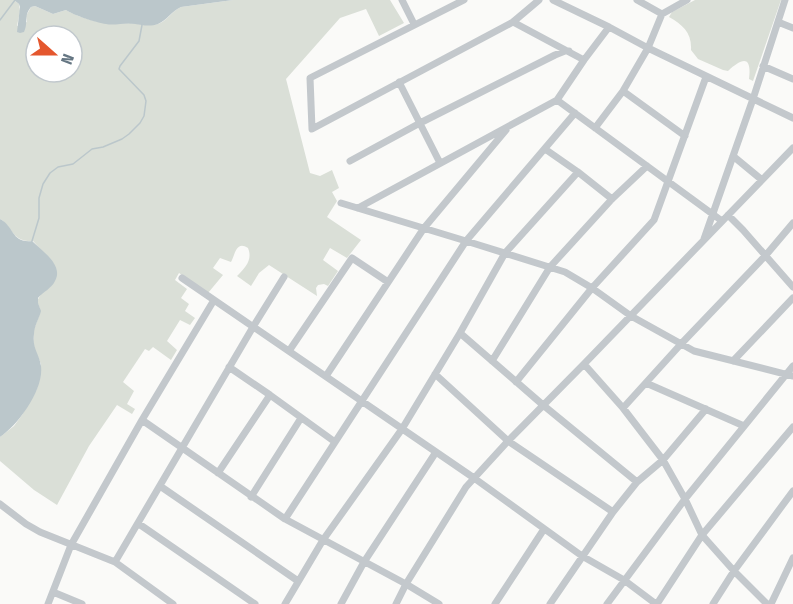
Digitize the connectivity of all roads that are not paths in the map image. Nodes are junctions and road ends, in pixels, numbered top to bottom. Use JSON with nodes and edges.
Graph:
{"nodes":[{"id":1,"x":402,"y":0,"type":"edge"},
{"id":2,"x":464,"y":0,"type":"edge"},
{"id":3,"x":539,"y":0,"type":"edge"},
{"id":4,"x":553,"y":0,"type":"edge"},
{"id":5,"x":637,"y":0,"type":"edge"},
{"id":6,"x":687,"y":0,"type":"edge"},
{"id":7,"x":785,"y":0,"type":"edge"},
{"id":8,"x":662,"y":14,"type":"junction"},
{"id":9,"x":513,"y":22,"type":"junction"},
{"id":10,"x":778,"y":22,"type":"junction"},
{"id":11,"x":414,"y":24,"type":"junction"},
{"id":12,"x":609,"y":27,"type":"junction"},
{"id":13,"x":793,"y":28,"type":"edge"},
{"id":14,"x":648,"y":48,"type":"junction"},
{"id":15,"x":568,"y":51,"type":"junction"},
{"id":16,"x":584,"y":60,"type":"junction"},
{"id":17,"x":764,"y":66,"type":"junction"},
{"id":18,"x":706,"y":77,"type":"junction"},
{"id":19,"x":793,"y":79,"type":"edge"},
{"id":20,"x":399,"y":82,"type":"junction"},
{"id":21,"x":623,"y":91,"type":"junction"},
{"id":22,"x":753,"y":99,"type":"junction"},
{"id":23,"x":557,"y":100,"type":"junction"},
{"id":24,"x":575,"y":113,"type":"junction"},
{"id":25,"x":793,"y":118,"type":"edge"},
{"id":26,"x":420,"y":123,"type":"junction"},
{"id":27,"x":509,"y":126,"type":"junction"},
{"id":28,"x":595,"y":128,"type":"junction"},
{"id":29,"x":685,"y":136,"type":"junction"},
{"id":30,"x":793,"y":148,"type":"edge"},
{"id":31,"x":545,"y":149,"type":"junction"},
{"id":32,"x":733,"y":156,"type":"junction"},
{"id":33,"x":790,"y":157,"type":"edge"},
{"id":34,"x":350,"y":161,"type":"dead end"},
{"id":35,"x":440,"y":163,"type":"junction"},
{"id":36,"x":647,"y":166,"type":"junction"},
{"id":37,"x":578,"y":172,"type":"junction"},
{"id":38,"x":762,"y":180,"type":"junction"},
{"id":39,"x":668,"y":182,"type":"junction"},
{"id":40,"x":612,"y":199,"type":"junction"},
{"id":41,"x":341,"y":203,"type":"dead end"},
{"id":42,"x":358,"y":208,"type":"junction"},
{"id":43,"x":712,"y":215,"type":"junction"},
{"id":44,"x":728,"y":215,"type":"junction"},
{"id":45,"x":722,"y":221,"type":"junction"},
{"id":46,"x":793,"y":224,"type":"edge"},
{"id":47,"x":424,"y":228,"type":"junction"},
{"id":48,"x":703,"y":240,"type":"junction"},
{"id":49,"x":466,"y":241,"type":"junction"},
{"id":50,"x":505,"y":253,"type":"junction"},
{"id":51,"x":766,"y":255,"type":"junction"},
{"id":52,"x":550,"y":267,"type":"junction"},
{"id":53,"x":284,"y":277,"type":"dead end"},
{"id":54,"x":182,"y":278,"type":"dead end"},
{"id":55,"x":388,"y":282,"type":"junction"},
{"id":56,"x":793,"y":286,"type":"edge"},
{"id":57,"x":592,"y":288,"type":"junction"},
{"id":58,"x":793,"y":298,"type":"edge"},
{"id":59,"x":214,"y":300,"type":"junction"},
{"id":60,"x":631,"y":316,"type":"junction"},
{"id":61,"x":253,"y":327,"type":"junction"},
{"id":62,"x":460,"y":333,"type":"junction"},
{"id":63,"x":681,"y":344,"type":"junction"},
{"id":64,"x":289,"y":351,"type":"junction"},
{"id":65,"x":492,"y":361,"type":"junction"},
{"id":66,"x":733,"y":361,"type":"junction"},
{"id":67,"x":584,"y":364,"type":"junction"},
{"id":68,"x":793,"y":366,"type":"edge"},
{"id":69,"x":229,"y":367,"type":"junction"},
{"id":70,"x":435,"y":374,"type":"junction"},
{"id":71,"x":790,"y":375,"type":"edge"},
{"id":72,"x":326,"y":376,"type":"junction"},
{"id":73,"x":516,"y":382,"type":"junction"},
{"id":74,"x":645,"y":383,"type":"junction"},
{"id":75,"x":270,"y":395,"type":"junction"},
{"id":76,"x":362,"y":401,"type":"junction"},
{"id":77,"x":543,"y":405,"type":"junction"},
{"id":78,"x":623,"y":408,"type":"junction"},
{"id":79,"x":706,"y":409,"type":"junction"},
{"id":80,"x":301,"y":418,"type":"junction"},
{"id":81,"x":142,"y":420,"type":"junction"},
{"id":82,"x":744,"y":426,"type":"junction"},
{"id":83,"x":793,"y":427,"type":"edge"},
{"id":84,"x":402,"y":429,"type":"junction"},
{"id":85,"x":508,"y":441,"type":"junction"},
{"id":86,"x":335,"y":442,"type":"junction"},
{"id":87,"x":182,"y":449,"type":"junction"},
{"id":88,"x":436,"y":452,"type":"junction"},
{"id":89,"x":663,"y":459,"type":"junction"},
{"id":90,"x":218,"y":474,"type":"junction"},
{"id":91,"x":474,"y":478,"type":"junction"},
{"id":92,"x":636,"y":482,"type":"junction"},
{"id":93,"x":160,"y":486,"type":"junction"},
{"id":94,"x":793,"y":491,"type":"edge"},
{"id":95,"x":251,"y":497,"type":"junction"},
{"id":96,"x":685,"y":498,"type":"junction"},
{"id":97,"x":0,"y":504,"type":"edge"},
{"id":98,"x":613,"y":512,"type":"junction"},
{"id":99,"x":285,"y":519,"type":"junction"},
{"id":100,"x":139,"y":524,"type":"junction"},
{"id":101,"x":544,"y":529,"type":"junction"},
{"id":102,"x":702,"y":535,"type":"junction"},
{"id":103,"x":323,"y":540,"type":"junction"},
{"id":104,"x":71,"y":546,"type":"junction"},
{"id":105,"x":582,"y":556,"type":"junction"},
{"id":106,"x":793,"y":558,"type":"edge"},
{"id":107,"x":115,"y":562,"type":"junction"},
{"id":108,"x":364,"y":562,"type":"junction"},
{"id":109,"x":734,"y":571,"type":"junction"},
{"id":110,"x":624,"y":580,"type":"junction"},
{"id":111,"x":298,"y":581,"type":"junction"},
{"id":112,"x":406,"y":584,"type":"junction"},
{"id":113,"x":53,"y":592,"type":"junction"},
{"id":114,"x":48,"y":604,"type":"edge"},
{"id":115,"x":82,"y":604,"type":"edge"},
{"id":116,"x":173,"y":604,"type":"edge"},
{"id":117,"x":255,"y":604,"type":"edge"},
{"id":118,"x":285,"y":604,"type":"edge"},
{"id":119,"x":341,"y":604,"type":"edge"},
{"id":120,"x":396,"y":604,"type":"edge"},
{"id":121,"x":439,"y":604,"type":"edge"},
{"id":122,"x":495,"y":604,"type":"edge"},
{"id":123,"x":550,"y":604,"type":"edge"},
{"id":124,"x":607,"y":604,"type":"edge"},
{"id":125,"x":656,"y":604,"type":"edge"},
{"id":126,"x":713,"y":604,"type":"edge"},
{"id":127,"x":769,"y":604,"type":"edge"}],
"edges":[{"from":1,"to":11,"type":"street"},
{"from":2,"to":11,"type":"street"},
{"from":3,"to":9,"type":"street"},
{"from":4,"to":12,"type":"street"},
{"from":5,"to":8,"type":"street"},
{"from":6,"to":8,"type":"street"},
{"from":7,"to":10,"type":"street"},
{"from":8,"to":14,"type":"street"},
{"from":9,"to":15,"type":"street"},
{"from":9,"to":20,"type":"street"},
{"from":10,"to":13,"type":"street"},
{"from":10,"to":17,"type":"street"},
{"from":11,"to":20,"type":"street"},
{"from":12,"to":14,"type":"street"},
{"from":12,"to":16,"type":"street"},
{"from":14,"to":18,"type":"street"},
{"from":14,"to":21,"type":"street"},
{"from":15,"to":16,"type":"street"},
{"from":15,"to":26,"type":"street"},
{"from":16,"to":23,"type":"street"},
{"from":17,"to":19,"type":"street"},
{"from":17,"to":22,"type":"street"},
{"from":18,"to":22,"type":"street"},
{"from":18,"to":29,"type":"street"},
{"from":20,"to":26,"type":"street"},
{"from":21,"to":28,"type":"street"},
{"from":21,"to":29,"type":"street"},
{"from":22,"to":25,"type":"street"},
{"from":22,"to":32,"type":"street"},
{"from":23,"to":24,"type":"street"},
{"from":23,"to":27,"type":"street"},
{"from":24,"to":28,"type":"street"},
{"from":24,"to":31,"type":"street"},
{"from":26,"to":34,"type":"street"},
{"from":26,"to":35,"type":"street"},
{"from":27,"to":35,"type":"street"},
{"from":27,"to":47,"type":"street"},
{"from":28,"to":36,"type":"street"},
{"from":29,"to":39,"type":"street"},
{"from":30,"to":33,"type":"street"},
{"from":31,"to":37,"type":"street"},
{"from":31,"to":49,"type":"street"},
{"from":32,"to":38,"type":"street"},
{"from":32,"to":43,"type":"street"},
{"from":33,"to":38,"type":"street"},
{"from":35,"to":42,"type":"street"},
{"from":36,"to":39,"type":"street"},
{"from":36,"to":40,"type":"street"},
{"from":37,"to":40,"type":"street"},
{"from":37,"to":50,"type":"street"},
{"from":38,"to":44,"type":"street"},
{"from":39,"to":43,"type":"street"},
{"from":39,"to":57,"type":"street"},
{"from":40,"to":52,"type":"street"},
{"from":41,"to":42,"type":"street"},
{"from":42,"to":47,"type":"street"},
{"from":43,"to":45,"type":"street"},
{"from":43,"to":48,"type":"street"},
{"from":44,"to":45,"type":"street"},
{"from":44,"to":51,"type":"street"},
{"from":45,"to":48,"type":"street"},
{"from":46,"to":51,"type":"street"},
{"from":47,"to":49,"type":"street"},
{"from":47,"to":55,"type":"street"},
{"from":48,"to":60,"type":"street"},
{"from":49,"to":50,"type":"street"},
{"from":49,"to":76,"type":"street"},
{"from":50,"to":52,"type":"street"},
{"from":50,"to":62,"type":"street"},
{"from":51,"to":56,"type":"street"},
{"from":51,"to":63,"type":"street"},
{"from":52,"to":57,"type":"street"},
{"from":52,"to":65,"type":"street"},
{"from":53,"to":61,"type":"street"},
{"from":54,"to":59,"type":"street"},
{"from":55,"to":64,"type":"street"},
{"from":55,"to":72,"type":"street"},
{"from":57,"to":60,"type":"street"},
{"from":57,"to":73,"type":"street"},
{"from":58,"to":66,"type":"street"},
{"from":59,"to":61,"type":"street"},
{"from":59,"to":81,"type":"street"},
{"from":60,"to":63,"type":"street"},
{"from":60,"to":67,"type":"street"},
{"from":61,"to":64,"type":"street"},
{"from":61,"to":69,"type":"street"},
{"from":62,"to":65,"type":"street"},
{"from":62,"to":70,"type":"street"},
{"from":63,"to":66,"type":"street"},
{"from":63,"to":74,"type":"street"},
{"from":64,"to":72,"type":"street"},
{"from":65,"to":73,"type":"street"},
{"from":66,"to":71,"type":"street"},
{"from":67,"to":77,"type":"street"},
{"from":67,"to":78,"type":"street"},
{"from":68,"to":71,"type":"street"},
{"from":69,"to":75,"type":"street"},
{"from":69,"to":87,"type":"street"},
{"from":70,"to":84,"type":"street"},
{"from":70,"to":85,"type":"street"},
{"from":71,"to":82,"type":"street"},
{"from":72,"to":76,"type":"street"},
{"from":73,"to":77,"type":"street"},
{"from":74,"to":78,"type":"street"},
{"from":74,"to":79,"type":"street"},
{"from":75,"to":80,"type":"street"},
{"from":75,"to":90,"type":"street"},
{"from":76,"to":84,"type":"street"},
{"from":76,"to":86,"type":"street"},
{"from":77,"to":85,"type":"street"},
{"from":77,"to":92,"type":"street"},
{"from":78,"to":89,"type":"street"},
{"from":79,"to":82,"type":"street"},
{"from":79,"to":89,"type":"street"},
{"from":80,"to":86,"type":"street"},
{"from":80,"to":95,"type":"street"},
{"from":81,"to":87,"type":"street"},
{"from":81,"to":104,"type":"street"},
{"from":82,"to":96,"type":"street"},
{"from":83,"to":102,"type":"street"},
{"from":84,"to":88,"type":"street"},
{"from":84,"to":103,"type":"street"},
{"from":85,"to":91,"type":"street"},
{"from":85,"to":98,"type":"street"},
{"from":86,"to":99,"type":"street"},
{"from":87,"to":90,"type":"street"},
{"from":87,"to":93,"type":"street"},
{"from":88,"to":91,"type":"street"},
{"from":88,"to":108,"type":"street"},
{"from":89,"to":92,"type":"street"},
{"from":89,"to":96,"type":"street"},
{"from":90,"to":95,"type":"street"},
{"from":91,"to":101,"type":"street"},
{"from":91,"to":112,"type":"street"},
{"from":92,"to":98,"type":"street"},
{"from":93,"to":100,"type":"street"},
{"from":93,"to":111,"type":"street"},
{"from":94,"to":109,"type":"street"},
{"from":95,"to":99,"type":"street"},
{"from":96,"to":102,"type":"street"},
{"from":96,"to":110,"type":"street"},
{"from":97,"to":104,"type":"street"},
{"from":98,"to":105,"type":"street"},
{"from":99,"to":103,"type":"street"},
{"from":100,"to":107,"type":"street"},
{"from":100,"to":117,"type":"street"},
{"from":101,"to":105,"type":"street"},
{"from":101,"to":122,"type":"street"},
{"from":102,"to":109,"type":"street"},
{"from":102,"to":125,"type":"street"},
{"from":103,"to":108,"type":"street"},
{"from":103,"to":111,"type":"street"},
{"from":104,"to":107,"type":"street"},
{"from":104,"to":113,"type":"street"},
{"from":105,"to":110,"type":"street"},
{"from":105,"to":123,"type":"street"},
{"from":106,"to":127,"type":"street"},
{"from":107,"to":116,"type":"street"},
{"from":108,"to":112,"type":"street"},
{"from":108,"to":119,"type":"street"},
{"from":109,"to":126,"type":"street"},
{"from":109,"to":127,"type":"street"},
{"from":110,"to":124,"type":"street"},
{"from":110,"to":125,"type":"street"},
{"from":111,"to":118,"type":"street"},
{"from":112,"to":120,"type":"street"},
{"from":112,"to":121,"type":"street"},
{"from":113,"to":114,"type":"street"},
{"from":113,"to":115,"type":"street"}]}
